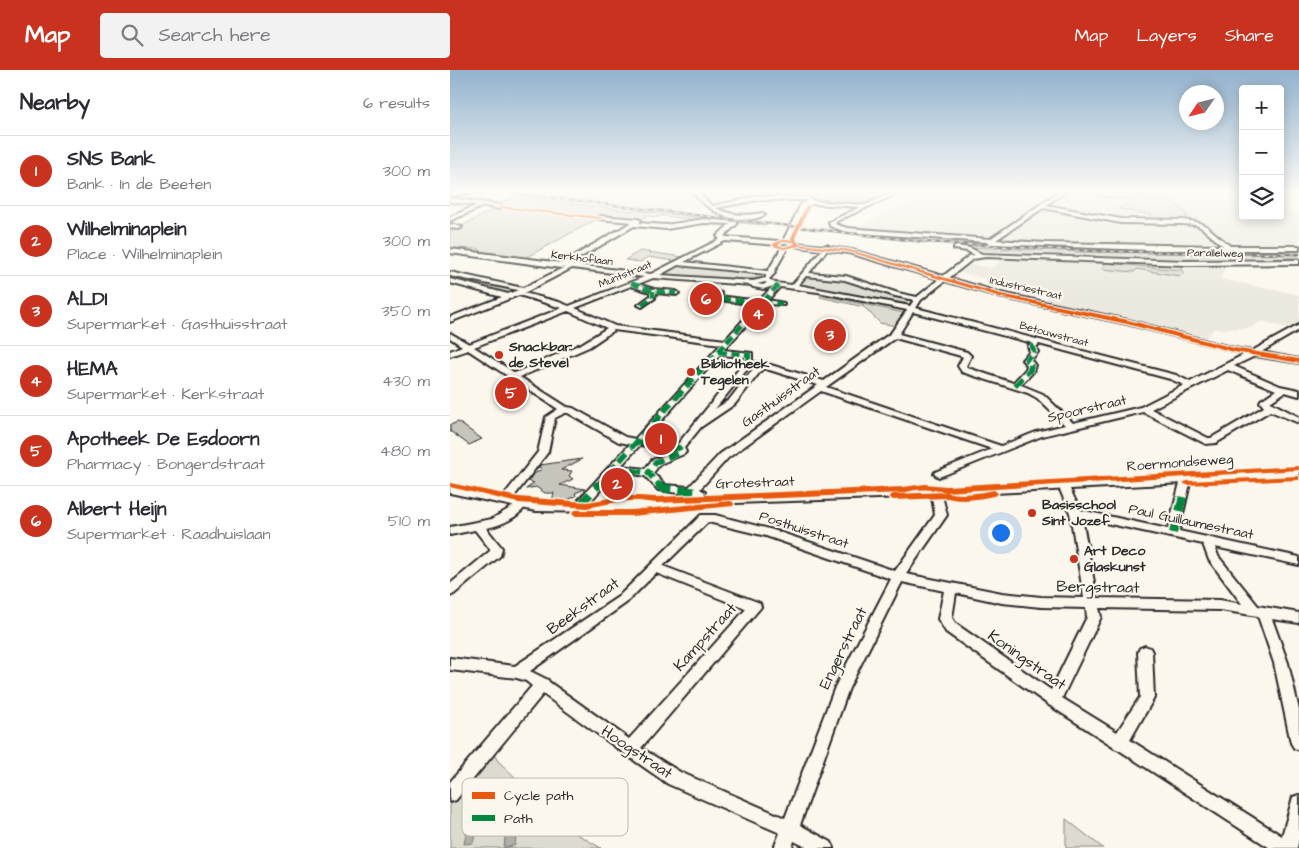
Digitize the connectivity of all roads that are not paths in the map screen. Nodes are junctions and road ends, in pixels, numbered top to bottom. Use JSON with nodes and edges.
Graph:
{"nodes":[{"id":1,"x":628,"y":227,"type":"edge"},
{"id":2,"x":658,"y":227,"type":"edge"},
{"id":3,"x":730,"y":227,"type":"edge"},
{"id":4,"x":791,"y":227,"type":"edge"},
{"id":5,"x":838,"y":227,"type":"edge"},
{"id":6,"x":1010,"y":227,"type":"edge"},
{"id":7,"x":1205,"y":227,"type":"edge"},
{"id":8,"x":646,"y":234,"type":"dead end"},
{"id":9,"x":724,"y":239,"type":"junction"},
{"id":10,"x":989,"y":242,"type":"junction"},
{"id":11,"x":783,"y":244,"type":"junction"},
{"id":12,"x":827,"y":247,"type":"junction"},
{"id":13,"x":956,"y":248,"type":"dead end"},
{"id":14,"x":1229,"y":248,"type":"junction"},
{"id":15,"x":1299,"y":248,"type":"edge"},
{"id":16,"x":450,"y":251,"type":"edge"},
{"id":17,"x":464,"y":253,"type":"junction"},
{"id":18,"x":980,"y":255,"type":"junction"},
{"id":19,"x":450,"y":259,"type":"edge"},
{"id":20,"x":1299,"y":262,"type":"edge"},
{"id":21,"x":675,"y":263,"type":"junction"},
{"id":22,"x":561,"y":266,"type":"junction"},
{"id":23,"x":570,"y":267,"type":"junction"},
{"id":24,"x":772,"y":273,"type":"junction"},
{"id":25,"x":450,"y":274,"type":"edge"},
{"id":26,"x":804,"y":274,"type":"junction"},
{"id":27,"x":652,"y":276,"type":"junction"},
{"id":28,"x":943,"y":279,"type":"junction"},
{"id":29,"x":450,"y":282,"type":"edge"},
{"id":30,"x":772,"y":283,"type":"junction"},
{"id":31,"x":631,"y":284,"type":"junction"},
{"id":32,"x":794,"y":286,"type":"junction"},
{"id":33,"x":653,"y":291,"type":"junction"},
{"id":34,"x":521,"y":292,"type":"junction"},
{"id":35,"x":718,"y":293,"type":"dead end"},
{"id":36,"x":676,"y":294,"type":"dead end"},
{"id":37,"x":510,"y":297,"type":"junction"},
{"id":38,"x":918,"y":299,"type":"junction"},
{"id":39,"x":762,"y":302,"type":"junction"},
{"id":40,"x":782,"y":304,"type":"dead end"},
{"id":41,"x":642,"y":305,"type":"dead end"},
{"id":42,"x":569,"y":308,"type":"junction"},
{"id":43,"x":912,"y":309,"type":"junction"},
{"id":44,"x":450,"y":320,"type":"edge"},
{"id":45,"x":1299,"y":327,"type":"edge"},
{"id":46,"x":613,"y":328,"type":"junction"},
{"id":47,"x":1290,"y":332,"type":"junction"},
{"id":48,"x":894,"y":334,"type":"junction"},
{"id":49,"x":450,"y":335,"type":"edge"},
{"id":50,"x":1299,"y":335,"type":"edge"},
{"id":51,"x":726,"y":342,"type":"junction"},
{"id":52,"x":1037,"y":342,"type":"junction"},
{"id":53,"x":470,"y":347,"type":"junction"},
{"id":54,"x":718,"y":352,"type":"junction"},
{"id":55,"x":450,"y":354,"type":"edge"},
{"id":56,"x":1254,"y":354,"type":"junction"},
{"id":57,"x":1299,"y":362,"type":"edge"},
{"id":58,"x":748,"y":364,"type":"junction"},
{"id":59,"x":761,"y":365,"type":"junction"},
{"id":60,"x":1229,"y":366,"type":"junction"},
{"id":61,"x":515,"y":376,"type":"junction"},
{"id":62,"x":1190,"y":385,"type":"junction"},
{"id":63,"x":822,"y":386,"type":"junction"},
{"id":64,"x":1015,"y":386,"type":"junction"},
{"id":65,"x":1284,"y":389,"type":"junction"},
{"id":66,"x":1299,"y":393,"type":"edge"},
{"id":67,"x":1270,"y":408,"type":"junction"},
{"id":68,"x":1144,"y":409,"type":"junction"},
{"id":69,"x":563,"y":410,"type":"junction"},
{"id":70,"x":1299,"y":420,"type":"edge"},
{"id":71,"x":698,"y":425,"type":"junction"},
{"id":72,"x":1071,"y":426,"type":"junction"},
{"id":73,"x":638,"y":442,"type":"junction"},
{"id":74,"x":680,"y":448,"type":"junction"},
{"id":75,"x":1001,"y":449,"type":"junction"},
{"id":76,"x":614,"y":468,"type":"junction"},
{"id":77,"x":648,"y":473,"type":"junction"},
{"id":78,"x":1299,"y":473,"type":"edge"},
{"id":79,"x":939,"y":474,"type":"dead end"},
{"id":80,"x":1186,"y":479,"type":"junction"},
{"id":81,"x":1063,"y":485,"type":"junction"},
{"id":82,"x":450,"y":489,"type":"edge"},
{"id":83,"x":936,"y":492,"type":"junction"},
{"id":84,"x":693,"y":500,"type":"junction"},
{"id":85,"x":506,"y":501,"type":"junction"},
{"id":86,"x":522,"y":505,"type":"junction"},
{"id":87,"x":577,"y":509,"type":"junction"},
{"id":88,"x":1076,"y":513,"type":"junction"},
{"id":89,"x":705,"y":518,"type":"joint"},
{"id":90,"x":479,"y":528,"type":"junction"},
{"id":91,"x":450,"y":532,"type":"edge"},
{"id":92,"x":1173,"y":533,"type":"junction"},
{"id":93,"x":1206,"y":540,"type":"junction"},
{"id":94,"x":1299,"y":561,"type":"edge"},
{"id":95,"x":655,"y":568,"type":"junction"},
{"id":96,"x":898,"y":577,"type":"junction"},
{"id":97,"x":951,"y":589,"type":"junction"},
{"id":98,"x":450,"y":591,"type":"edge"},
{"id":99,"x":1092,"y":603,"type":"junction"},
{"id":100,"x":1258,"y":610,"type":"junction"},
{"id":101,"x":1299,"y":618,"type":"edge"},
{"id":102,"x":1145,"y":652,"type":"dead end"},
{"id":103,"x":450,"y":664,"type":"edge"},
{"id":104,"x":517,"y":672,"type":"junction"},
{"id":105,"x":543,"y":684,"type":"junction"},
{"id":106,"x":1054,"y":700,"type":"junction"},
{"id":107,"x":1119,"y":743,"type":"junction"},
{"id":108,"x":1299,"y":743,"type":"edge"},
{"id":109,"x":630,"y":749,"type":"junction"},
{"id":110,"x":464,"y":778,"type":"edge"},
{"id":111,"x":462,"y":780,"type":"edge"},
{"id":112,"x":450,"y":794,"type":"edge"},
{"id":113,"x":1299,"y":803,"type":"edge"},
{"id":114,"x":790,"y":829,"type":"junction"},
{"id":115,"x":782,"y":848,"type":"edge"},
{"id":116,"x":826,"y":848,"type":"edge"},
{"id":117,"x":1287,"y":848,"type":"edge"}],
"edges":[{"from":1,"to":22,"type":"street"},
{"from":2,"to":8,"type":"street"},
{"from":3,"to":9,"type":"street","name":"Muntstraat"},
{"from":4,"to":11,"type":"street"},
{"from":5,"to":10,"type":"street"},
{"from":6,"to":10,"type":"street"},
{"from":7,"to":14,"type":"street"},
{"from":9,"to":11,"type":"street"},
{"from":9,"to":21,"type":"street","name":"Muntstraat"},
{"from":10,"to":14,"type":"street"},
{"from":11,"to":12,"type":"street","name":"Industriestraat"},
{"from":11,"to":24,"type":"street"},
{"from":12,"to":26,"type":"street"},
{"from":12,"to":28,"type":"street","name":"Industriestraat"},
{"from":13,"to":18,"type":"street","name":"Parallelweg"},
{"from":14,"to":15,"type":"street"},
{"from":16,"to":17,"type":"street","name":"Kerkhoflaan"},
{"from":17,"to":19,"type":"street"},
{"from":17,"to":22,"type":"street","name":"Kerkhoflaan"},
{"from":18,"to":20,"type":"street","name":"Parallelweg"},
{"from":18,"to":28,"type":"street"},
{"from":21,"to":24,"type":"street"},
{"from":21,"to":27,"type":"street","name":"Muntstraat"},
{"from":22,"to":23,"type":"street","name":"Kerkhoflaan"},
{"from":23,"to":27,"type":"street","name":"Kerkhoflaan"},
{"from":23,"to":34,"type":"street"},
{"from":24,"to":30,"type":"street"},
{"from":25,"to":34,"type":"street"},
{"from":26,"to":32,"type":"street"},
{"from":26,"to":38,"type":"street"},
{"from":27,"to":30,"type":"street","name":"Kerkhoflaan"},
{"from":27,"to":31,"type":"street","name":"Muntstraat"},
{"from":28,"to":38,"type":"street","name":"Gasthuisstraat"},
{"from":28,"to":56,"type":"street","name":"Industriestraat"},
{"from":29,"to":37,"type":"street"},
{"from":30,"to":32,"type":"street","name":"Betouwstraat"},
{"from":30,"to":39,"type":"street"},
{"from":31,"to":33,"type":"street"},
{"from":31,"to":42,"type":"street","name":"Muntstraat"},
{"from":32,"to":43,"type":"street","name":"Betouwstraat"},
{"from":33,"to":36,"type":"street"},
{"from":33,"to":41,"type":"street"},
{"from":34,"to":37,"type":"street"},
{"from":34,"to":42,"type":"street"},
{"from":35,"to":39,"type":"street"},
{"from":37,"to":44,"type":"street"},
{"from":38,"to":43,"type":"street","name":"Gasthuisstraat"},
{"from":39,"to":40,"type":"street"},
{"from":39,"to":51,"type":"street"},
{"from":42,"to":46,"type":"street"},
{"from":42,"to":53,"type":"street","name":"Muntstraat"},
{"from":43,"to":48,"type":"street","name":"Gasthuisstraat"},
{"from":43,"to":52,"type":"street","name":"Betouwstraat"},
{"from":45,"to":47,"type":"street","name":"Spoorstraat"},
{"from":46,"to":51,"type":"street"},
{"from":46,"to":61,"type":"street"},
{"from":47,"to":50,"type":"street"},
{"from":47,"to":56,"type":"street","name":"Spoorstraat"},
{"from":48,"to":63,"type":"street","name":"Gasthuisstraat"},
{"from":48,"to":64,"type":"street"},
{"from":49,"to":53,"type":"street"},
{"from":51,"to":54,"type":"street"},
{"from":52,"to":62,"type":"street","name":"Betouwstraat"},
{"from":52,"to":64,"type":"street"},
{"from":53,"to":55,"type":"street","name":"Muntstraat"},
{"from":53,"to":61,"type":"street"},
{"from":54,"to":58,"type":"street"},
{"from":54,"to":73,"type":"street"},
{"from":56,"to":57,"type":"street","name":"Industriestraat"},
{"from":56,"to":60,"type":"street","name":"Spoorstraat"},
{"from":58,"to":59,"type":"street"},
{"from":58,"to":71,"type":"street"},
{"from":59,"to":63,"type":"street"},
{"from":59,"to":71,"type":"street"},
{"from":60,"to":62,"type":"street","name":"Spoorstraat"},
{"from":60,"to":65,"type":"street"},
{"from":61,"to":69,"type":"street"},
{"from":62,"to":68,"type":"street","name":"Spoorstraat"},
{"from":63,"to":75,"type":"street"},
{"from":63,"to":84,"type":"street","name":"Gasthuisstraat"},
{"from":64,"to":72,"type":"street"},
{"from":65,"to":66,"type":"street"},
{"from":65,"to":67,"type":"street"},
{"from":67,"to":68,"type":"street"},
{"from":67,"to":70,"type":"street"},
{"from":68,"to":72,"type":"street","name":"Spoorstraat"},
{"from":69,"to":73,"type":"street"},
{"from":69,"to":85,"type":"street"},
{"from":71,"to":74,"type":"street"},
{"from":72,"to":75,"type":"street","name":"Spoorstraat"},
{"from":73,"to":74,"type":"street"},
{"from":73,"to":76,"type":"street"},
{"from":74,"to":77,"type":"street"},
{"from":75,"to":79,"type":"street","name":"Spoorstraat"},
{"from":76,"to":77,"type":"street"},
{"from":76,"to":87,"type":"street"},
{"from":77,"to":84,"type":"street"},
{"from":78,"to":80,"type":"main road","name":"Roermondseweg"},
{"from":80,"to":81,"type":"main road","name":"Roermondseweg"},
{"from":80,"to":92,"type":"street"},
{"from":81,"to":83,"type":"main road","name":"Grotestraat"},
{"from":81,"to":88,"type":"street"},
{"from":82,"to":85,"type":"main road","name":"Grotestraat"},
{"from":83,"to":84,"type":"main road","name":"Grotestraat"},
{"from":83,"to":96,"type":"street","name":"Engerstraat"},
{"from":84,"to":87,"type":"main road","name":"Grotestraat"},
{"from":85,"to":86,"type":"main road","name":"Grotestraat"},
{"from":86,"to":87,"type":"main road","name":"Grotestraat"},
{"from":86,"to":90,"type":"street"},
{"from":88,"to":92,"type":"street","name":"Paul Guillaumestraat"},
{"from":88,"to":99,"type":"street"},
{"from":89,"to":95,"type":"street","name":"Beekstraat"},
{"from":89,"to":96,"type":"street","name":"Posthuisstraat"},
{"from":90,"to":91,"type":"street"},
{"from":90,"to":98,"type":"street"},
{"from":92,"to":93,"type":"street","name":"Paul Guillaumestraat"},
{"from":93,"to":94,"type":"street","name":"Paul Guillaumestraat"},
{"from":93,"to":100,"type":"street"},
{"from":95,"to":104,"type":"street","name":"Beekstraat"},
{"from":95,"to":109,"type":"street","name":"Kampstraat"},
{"from":96,"to":97,"type":"street","name":"Bergstraat"},
{"from":96,"to":114,"type":"street","name":"Engerstraat"},
{"from":97,"to":99,"type":"street","name":"Bergstraat"},
{"from":97,"to":106,"type":"street","name":"Koningstraat"},
{"from":99,"to":100,"type":"street","name":"Bergstraat"},
{"from":99,"to":106,"type":"street"},
{"from":100,"to":101,"type":"street","name":"Bergstraat"},
{"from":100,"to":108,"type":"street"},
{"from":102,"to":107,"type":"street"},
{"from":103,"to":104,"type":"street","name":"Hoogstraat"},
{"from":104,"to":105,"type":"street","name":"Hoogstraat"},
{"from":105,"to":109,"type":"street","name":"Hoogstraat"},
{"from":105,"to":110,"type":"street"},
{"from":106,"to":107,"type":"street","name":"Koningstraat"},
{"from":107,"to":117,"type":"street","name":"Koningstraat"},
{"from":109,"to":114,"type":"street","name":"Hoogstraat"},
{"from":111,"to":112,"type":"street"},
{"from":113,"to":117,"type":"street"},
{"from":114,"to":115,"type":"street","name":"Engerstraat"},
{"from":114,"to":116,"type":"street","name":"Hoogstraat"}]}
